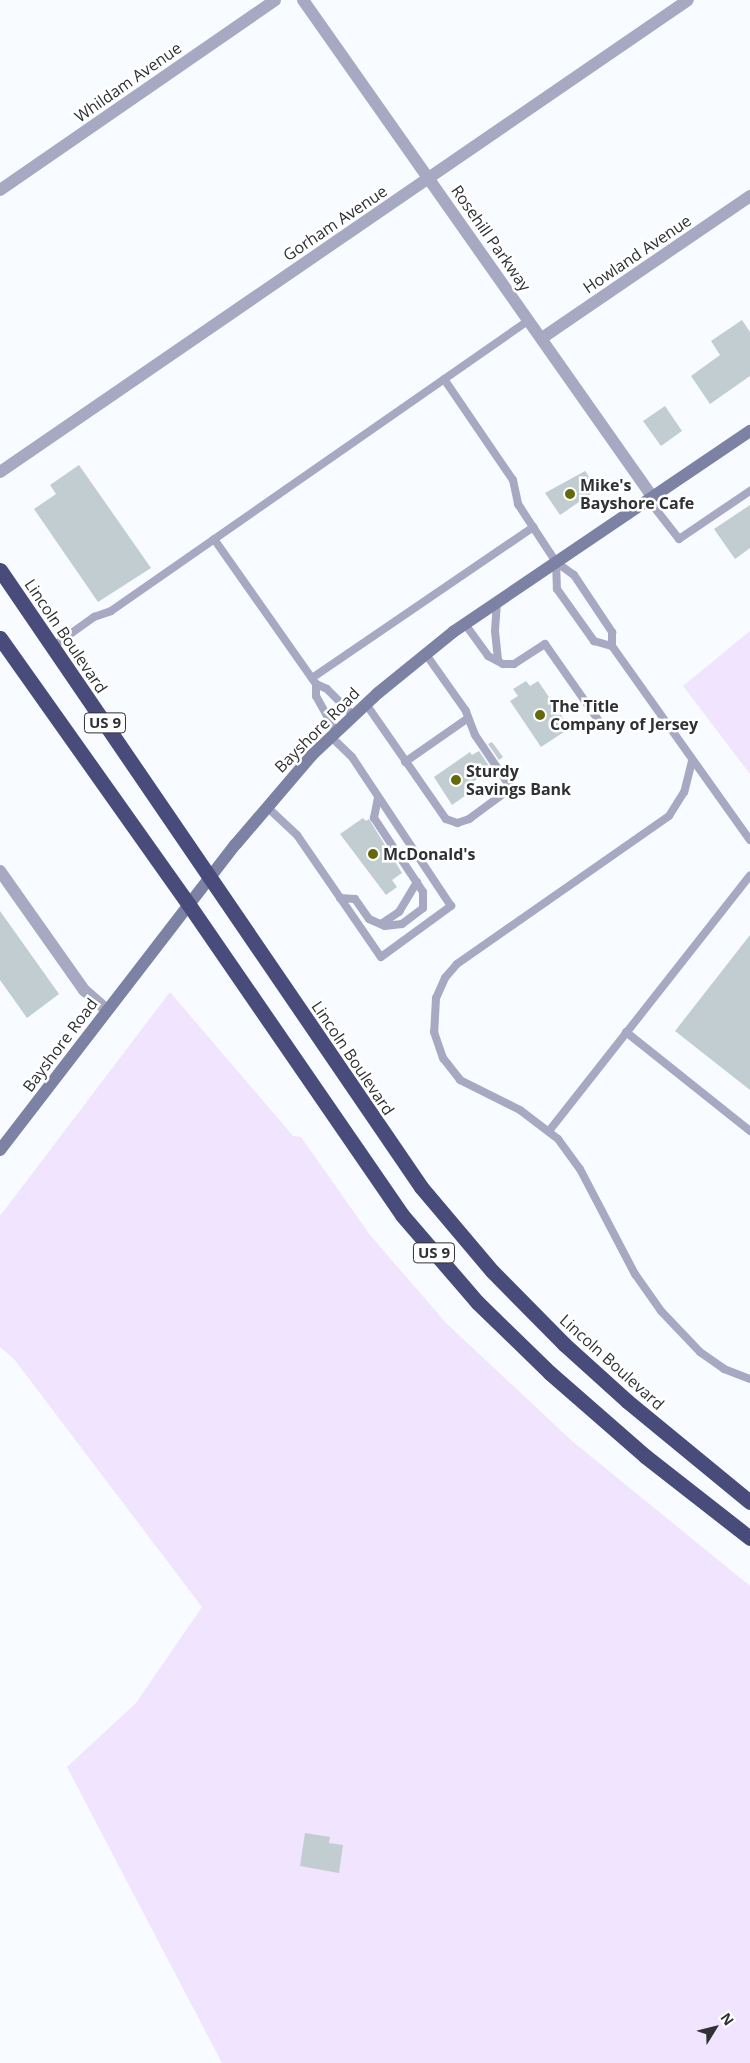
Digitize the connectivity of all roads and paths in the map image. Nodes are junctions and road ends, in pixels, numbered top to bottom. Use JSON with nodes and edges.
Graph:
{"nodes":[{"id":1,"x":275,"y":0,"type":"edge"},
{"id":2,"x":303,"y":0,"type":"edge"},
{"id":3,"x":688,"y":0,"type":"edge"},
{"id":4,"x":429,"y":178,"type":"junction"},
{"id":5,"x":0,"y":190,"type":"edge"},
{"id":6,"x":750,"y":196,"type":"edge"},
{"id":7,"x":529,"y":320,"type":"junction"},
{"id":8,"x":542,"y":338,"type":"junction"},
{"id":9,"x":444,"y":379,"type":"junction"},
{"id":10,"x":749,"y":434,"type":"edge"},
{"id":11,"x":0,"y":472,"type":"edge"},
{"id":12,"x":750,"y":491,"type":"edge"},
{"id":13,"x":649,"y":497,"type":"junction"},
{"id":14,"x":532,"y":527,"type":"junction"},
{"id":15,"x":214,"y":539,"type":"junction"},
{"id":16,"x":556,"y":562,"type":"junction"},
{"id":17,"x":0,"y":570,"type":"edge"},
{"id":18,"x":498,"y":602,"type":"junction"},
{"id":19,"x":465,"y":624,"type":"junction"},
{"id":20,"x":0,"y":638,"type":"edge"},
{"id":21,"x":612,"y":646,"type":"junction"},
{"id":22,"x":52,"y":647,"type":"junction"},
{"id":23,"x":425,"y":654,"type":"junction"},
{"id":24,"x":498,"y":659,"type":"junction"},
{"id":25,"x":314,"y":681,"type":"junction"},
{"id":26,"x":366,"y":704,"type":"junction"},
{"id":27,"x":354,"y":716,"type":"junction"},
{"id":28,"x":468,"y":718,"type":"junction"},
{"id":29,"x":599,"y":721,"type":"dead end"},
{"id":30,"x":334,"y":734,"type":"junction"},
{"id":31,"x":692,"y":761,"type":"junction"},
{"id":32,"x":405,"y":762,"type":"junction"},
{"id":33,"x":378,"y":797,"type":"junction"},
{"id":34,"x":267,"y":807,"type":"junction"},
{"id":35,"x":750,"y":840,"type":"edge"},
{"id":36,"x":0,"y":871,"type":"edge"},
{"id":37,"x":210,"y":876,"type":"junction"},
{"id":38,"x":750,"y":876,"type":"edge"},
{"id":39,"x":417,"y":882,"type":"junction"},
{"id":40,"x":340,"y":898,"type":"junction"},
{"id":41,"x":189,"y":905,"type":"junction"},
{"id":42,"x":380,"y":925,"type":"junction"},
{"id":43,"x":107,"y":1010,"type":"junction"},
{"id":44,"x":626,"y":1032,"type":"junction"},
{"id":45,"x":549,"y":1131,"type":"junction"},
{"id":46,"x":750,"y":1132,"type":"edge"},
{"id":47,"x":0,"y":1150,"type":"edge"},
{"id":48,"x":750,"y":1379,"type":"edge"},
{"id":49,"x":750,"y":1502,"type":"edge"},
{"id":50,"x":750,"y":1538,"type":"edge"}],
"edges":[{"from":1,"to":5,"type":"street","name":"Whildam Avenue"},
{"from":2,"to":4,"type":"street","name":"Rosehill Parkway"},
{"from":3,"to":4,"type":"street","name":"Gorham Avenue"},
{"from":4,"to":7,"type":"street","name":"Rosehill Parkway"},
{"from":4,"to":11,"type":"street","name":"Gorham Avenue"},
{"from":6,"to":8,"type":"street","name":"Howland Avenue"},
{"from":7,"to":8,"type":"street","name":"Rosehill Parkway"},
{"from":7,"to":9,"type":"lane"},
{"from":8,"to":13,"type":"street","name":"Rosehill Parkway"},
{"from":9,"to":14,"type":"lane"},
{"from":9,"to":15,"type":"lane"},
{"from":10,"to":13,"type":"main road","name":"Bayshore Road"},
{"from":12,"to":13,"type":"lane"},
{"from":13,"to":16,"type":"main road","name":"Bayshore Road"},
{"from":14,"to":16,"type":"lane"},
{"from":14,"to":25,"type":"lane"},
{"from":15,"to":22,"type":"lane"},
{"from":15,"to":25,"type":"lane"},
{"from":16,"to":18,"type":"main road","name":"Bayshore Road"},
{"from":16,"to":21,"type":"lane"},
{"from":16,"to":21,"type":"lane"},
{"from":17,"to":22,"type":"highway","name":"Lincoln Boulevard","number":"US 9"},
{"from":18,"to":19,"type":"main road","name":"Bayshore Road"},
{"from":18,"to":24,"type":"lane"},
{"from":19,"to":23,"type":"main road","name":"Bayshore Road"},
{"from":19,"to":24,"type":"lane"},
{"from":20,"to":41,"type":"highway","number":"US 9"},
{"from":21,"to":31,"type":"lane"},
{"from":22,"to":37,"type":"highway","name":"Lincoln Boulevard","number":"US 9"},
{"from":23,"to":26,"type":"main road","name":"Bayshore Road"},
{"from":23,"to":28,"type":"lane"},
{"from":24,"to":29,"type":"lane"},
{"from":25,"to":27,"type":"lane"},
{"from":25,"to":30,"type":"lane"},
{"from":26,"to":27,"type":"main road","name":"Bayshore Road"},
{"from":26,"to":32,"type":"lane"},
{"from":27,"to":30,"type":"main road","name":"Bayshore Road"},
{"from":28,"to":32,"type":"lane"},
{"from":28,"to":32,"type":"lane"},
{"from":30,"to":33,"type":"lane"},
{"from":30,"to":34,"type":"main road","name":"Bayshore Road"},
{"from":31,"to":35,"type":"lane"},
{"from":31,"to":45,"type":"lane"},
{"from":33,"to":39,"type":"lane"},
{"from":33,"to":40,"type":"lane"},
{"from":34,"to":37,"type":"main road","name":"Bayshore Road"},
{"from":34,"to":40,"type":"lane"},
{"from":36,"to":43,"type":"street"},
{"from":37,"to":41,"type":"main road","name":"Bayshore Road"},
{"from":37,"to":49,"type":"highway","name":"Lincoln Boulevard","number":"US 9"},
{"from":38,"to":44,"type":"lane"},
{"from":39,"to":42,"type":"lane"},
{"from":39,"to":42,"type":"lane"},
{"from":40,"to":42,"type":"lane"},
{"from":41,"to":43,"type":"main road","name":"Bayshore Road"},
{"from":41,"to":50,"type":"highway","number":"US 9"},
{"from":43,"to":47,"type":"main road","name":"Bayshore Road"},
{"from":44,"to":45,"type":"lane"},
{"from":44,"to":46,"type":"lane"},
{"from":45,"to":48,"type":"lane"}]}
